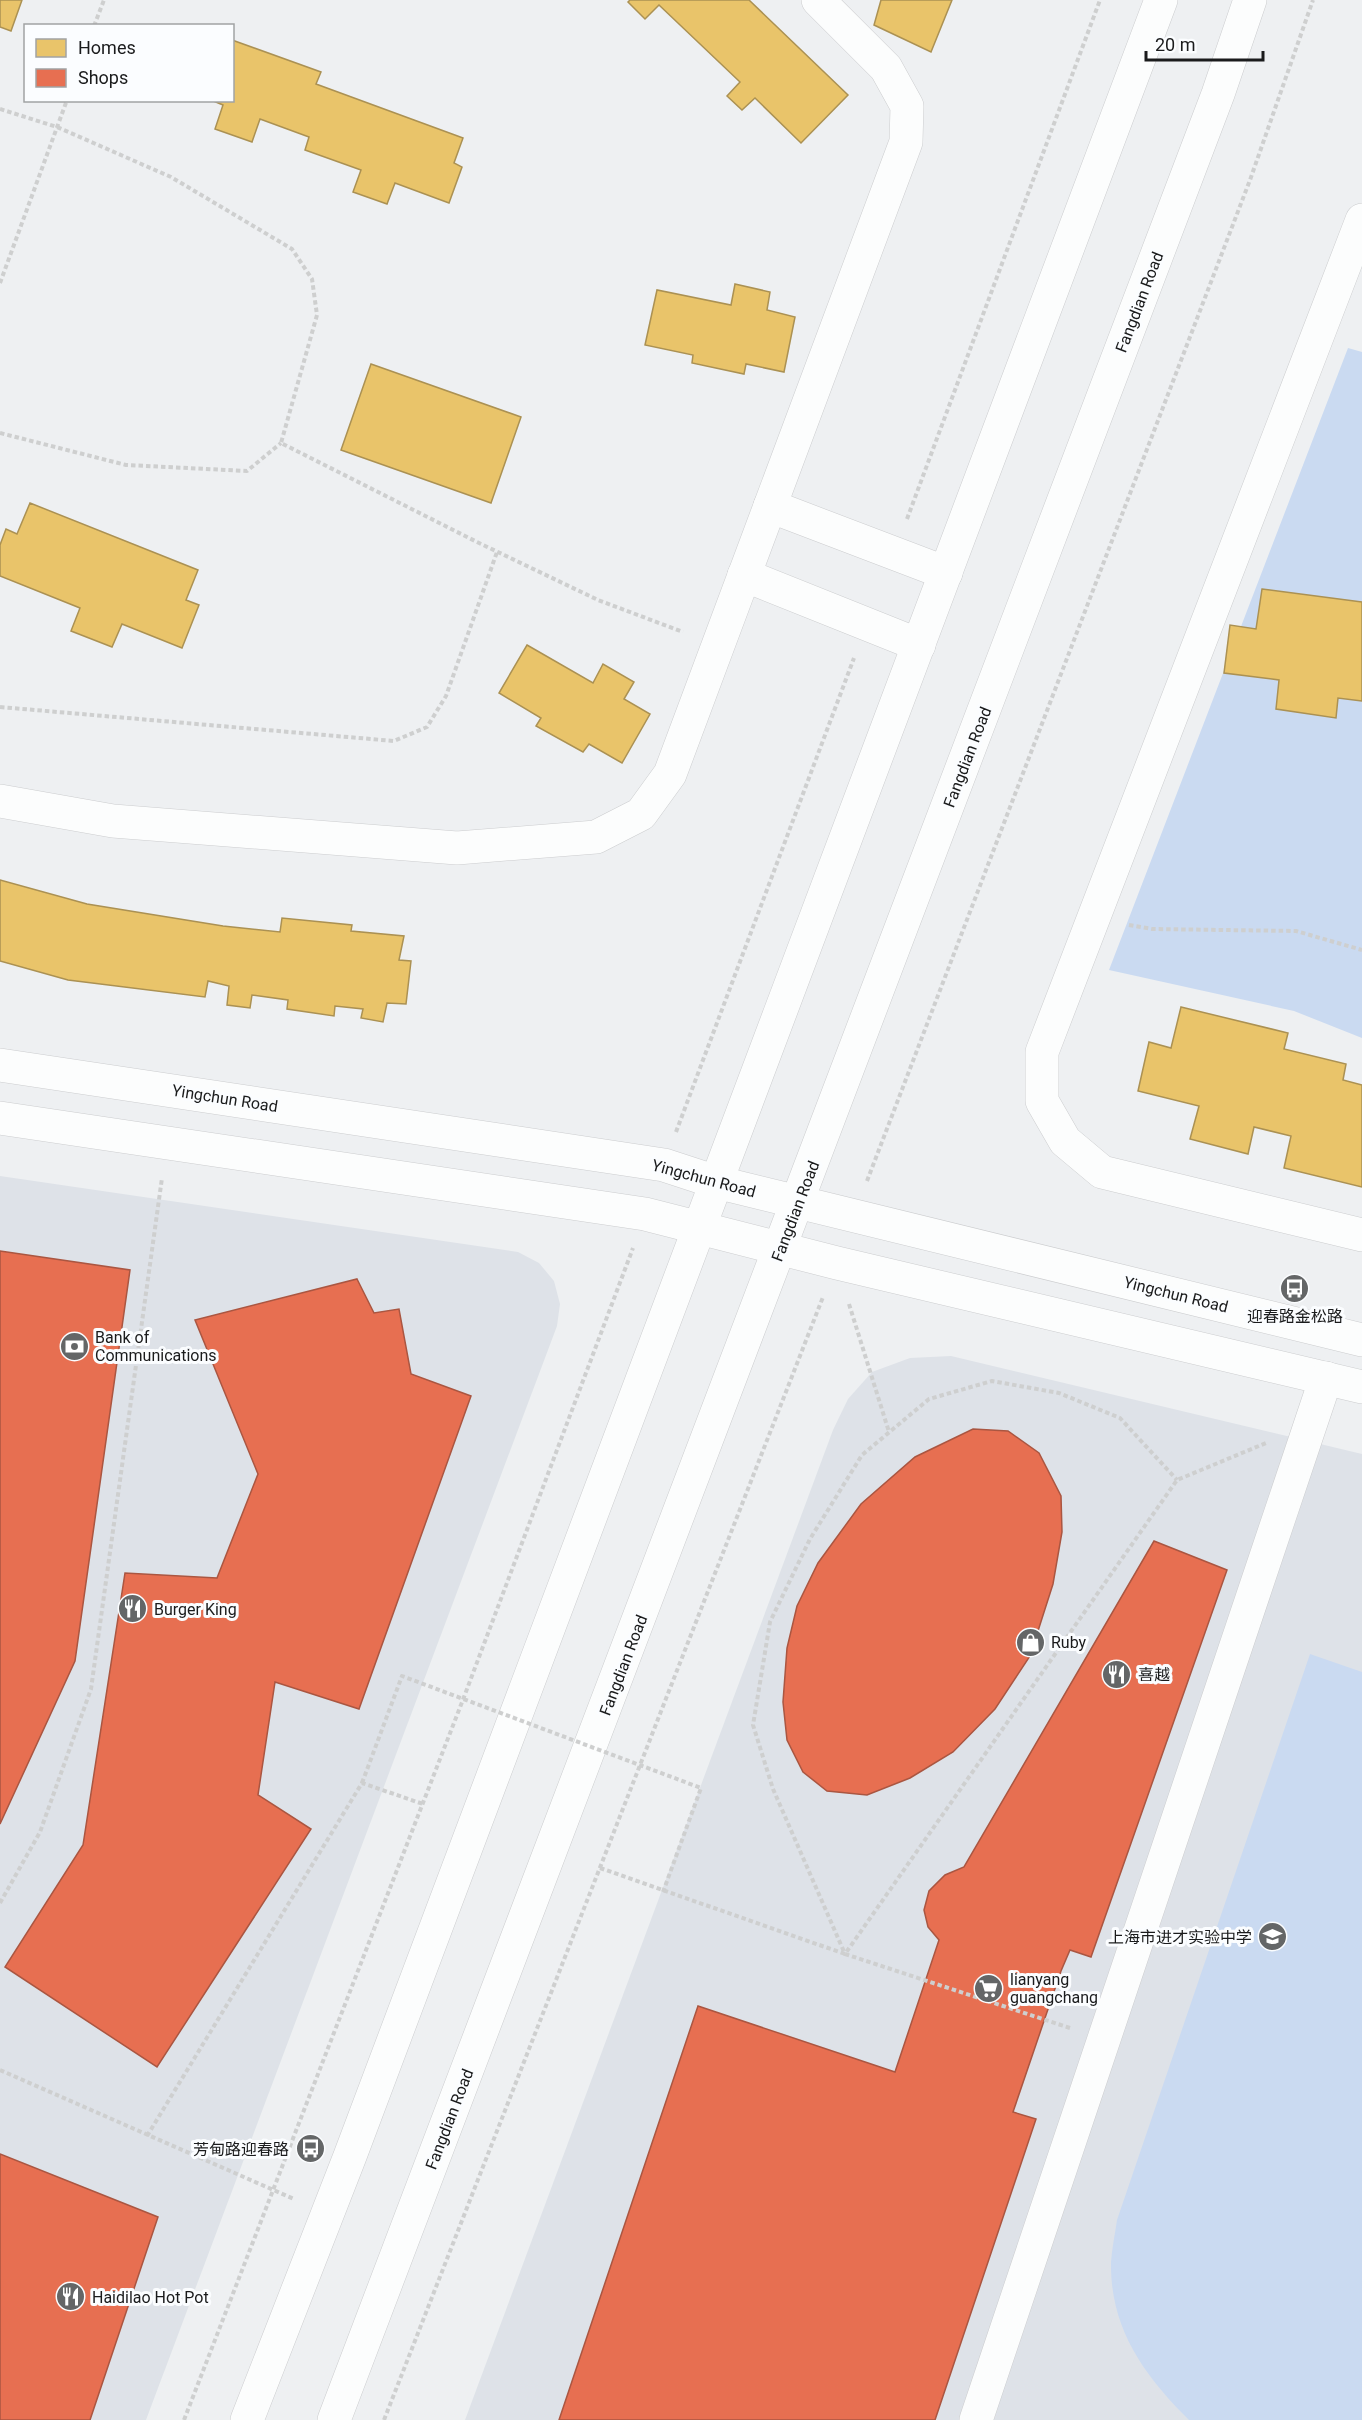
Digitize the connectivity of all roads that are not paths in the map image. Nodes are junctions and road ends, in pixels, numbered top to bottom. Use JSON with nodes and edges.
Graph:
{"nodes":[{"id":1,"x":818,"y":0,"type":"edge"},
{"id":2,"x":1161,"y":0,"type":"edge"},
{"id":3,"x":1250,"y":0,"type":"edge"},
{"id":4,"x":1362,"y":220,"type":"edge"},
{"id":5,"x":770,"y":506,"type":"junction"},
{"id":6,"x":946,"y":573,"type":"junction"},
{"id":7,"x":744,"y":575,"type":"junction"},
{"id":8,"x":919,"y":645,"type":"junction"},
{"id":9,"x":0,"y":801,"type":"edge"},
{"id":10,"x":0,"y":1065,"type":"edge"},
{"id":11,"x":0,"y":1118,"type":"edge"},
{"id":12,"x":716,"y":1182,"type":"junction"},
{"id":13,"x":798,"y":1203,"type":"junction"},
{"id":14,"x":699,"y":1229,"type":"junction"},
{"id":15,"x":1362,"y":1235,"type":"edge"},
{"id":16,"x":781,"y":1249,"type":"junction"},
{"id":17,"x":1362,"y":1340,"type":"edge"},
{"id":18,"x":1326,"y":1378,"type":"junction"},
{"id":19,"x":1362,"y":1387,"type":"edge"},
{"id":20,"x":247,"y":2420,"type":"edge"},
{"id":21,"x":334,"y":2420,"type":"edge"},
{"id":22,"x":976,"y":2420,"type":"edge"}],
"edges":[{"from":1,"to":5,"type":"main road"},
{"from":2,"to":6,"type":"main road"},
{"from":3,"to":13,"type":"main road","name":"Fangdian Road"},
{"from":4,"to":15,"type":"main road"},
{"from":5,"to":6,"type":"main road"},
{"from":5,"to":7,"type":"main road"},
{"from":6,"to":8,"type":"main road"},
{"from":7,"to":8,"type":"main road"},
{"from":7,"to":9,"type":"main road"},
{"from":8,"to":12,"type":"main road"},
{"from":10,"to":12,"type":"main road","name":"Yingchun Road"},
{"from":11,"to":14,"type":"main road"},
{"from":12,"to":13,"type":"main road","name":"Yingchun Road"},
{"from":12,"to":14,"type":"main road"},
{"from":13,"to":16,"type":"main road","name":"Fangdian Road"},
{"from":13,"to":17,"type":"main road","name":"Yingchun Road"},
{"from":14,"to":16,"type":"main road"},
{"from":14,"to":20,"type":"main road"},
{"from":16,"to":18,"type":"main road"},
{"from":16,"to":21,"type":"main road","name":"Fangdian Road"},
{"from":18,"to":19,"type":"main road"},
{"from":18,"to":22,"type":"main road"}]}
